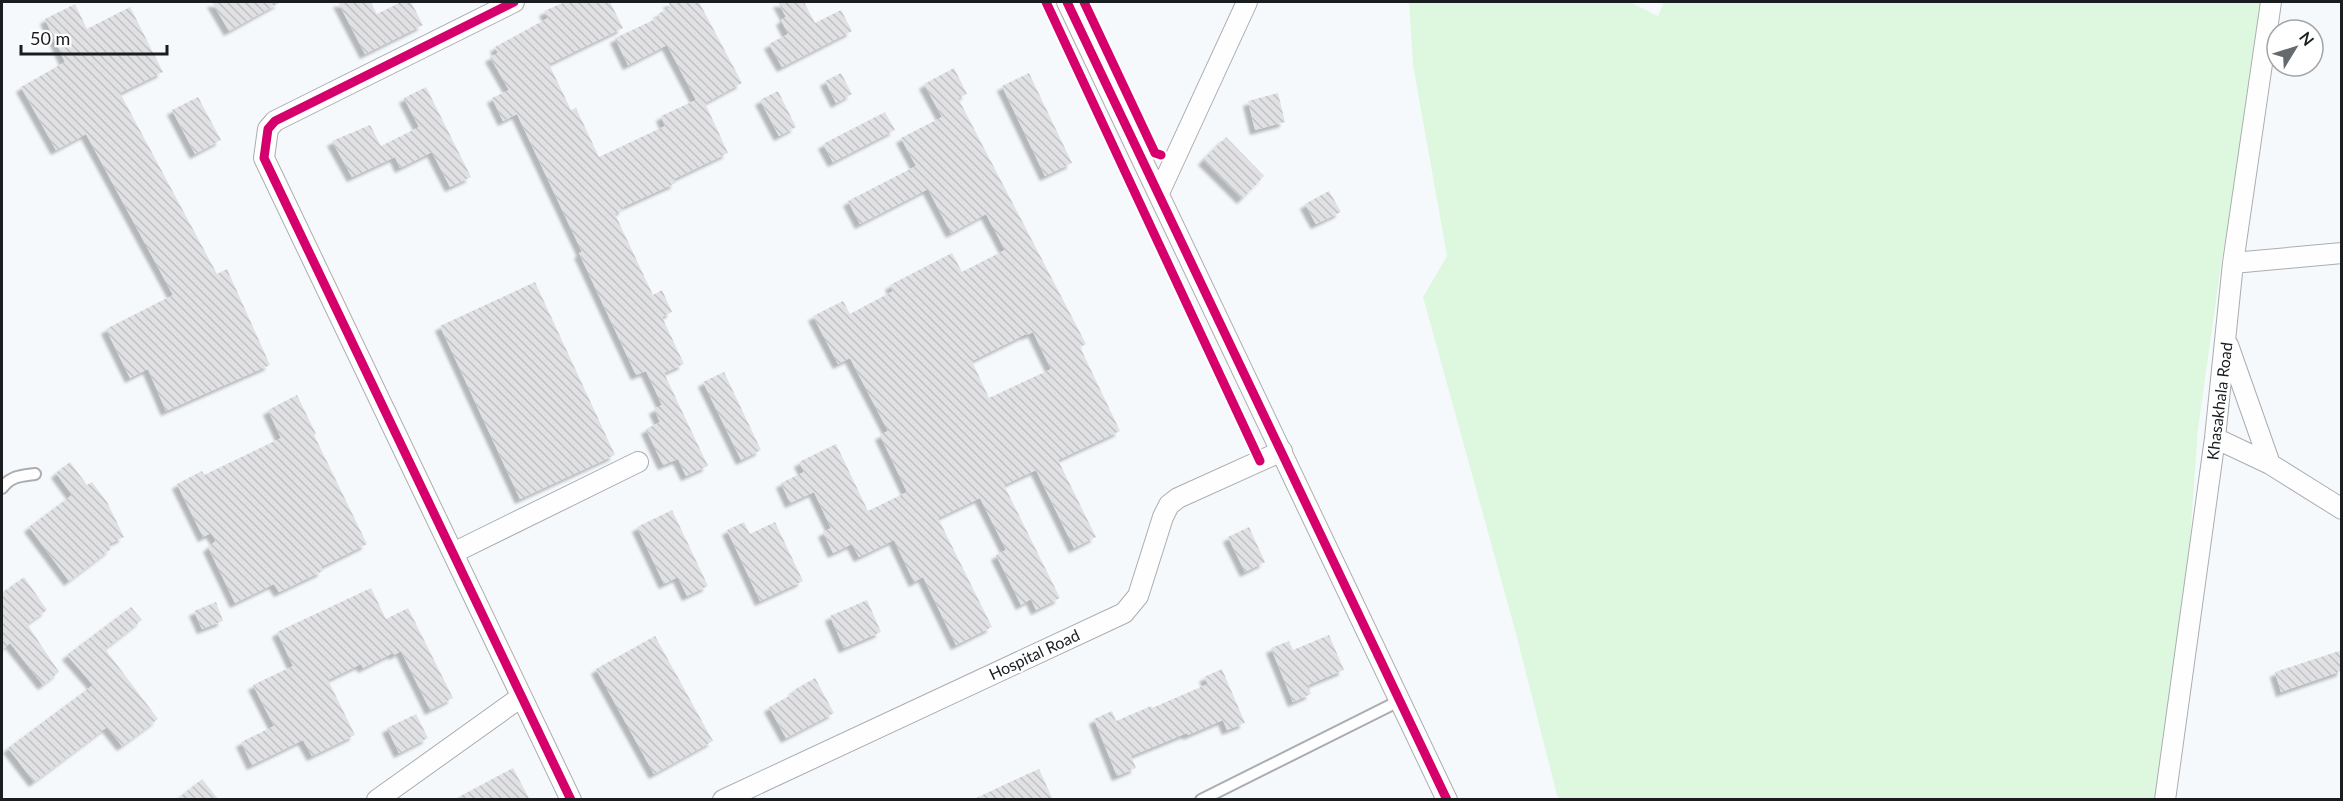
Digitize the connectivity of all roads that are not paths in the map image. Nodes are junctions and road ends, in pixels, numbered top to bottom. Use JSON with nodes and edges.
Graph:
{"nodes":[{"id":1,"x":514,"y":2,"type":"edge"},
{"id":2,"x":1067,"y":2,"type":"edge"},
{"id":3,"x":1247,"y":2,"type":"edge"},
{"id":4,"x":2271,"y":2,"type":"edge"},
{"id":5,"x":1159,"y":193,"type":"junction"},
{"id":6,"x":2342,"y":253,"type":"edge"},
{"id":7,"x":2234,"y":263,"type":"junction"},
{"id":8,"x":2226,"y":341,"type":"junction"},
{"id":9,"x":2215,"y":438,"type":"junction"},
{"id":10,"x":1282,"y":451,"type":"junction"},
{"id":11,"x":638,"y":462,"type":"dead end"},
{"id":12,"x":2270,"y":464,"type":"junction"},
{"id":13,"x":35,"y":474,"type":"dead end"},
{"id":14,"x":2,"y":488,"type":"edge"},
{"id":15,"x":2342,"y":509,"type":"edge"},
{"id":16,"x":453,"y":553,"type":"junction"},
{"id":17,"x":521,"y":697,"type":"junction"},
{"id":18,"x":1401,"y":700,"type":"junction"},
{"id":19,"x":377,"y":800,"type":"edge"},
{"id":20,"x":571,"y":800,"type":"edge"},
{"id":21,"x":723,"y":800,"type":"edge"},
{"id":22,"x":1201,"y":800,"type":"edge"},
{"id":23,"x":1447,"y":800,"type":"edge"},
{"id":24,"x":2165,"y":800,"type":"edge"}],
"edges":[{"from":1,"to":16,"type":"street"},
{"from":2,"to":5,"type":"street"},
{"from":3,"to":5,"type":"street"},
{"from":4,"to":7,"type":"street","name":"Khasakhala Road"},
{"from":5,"to":10,"type":"street"},
{"from":6,"to":7,"type":"street"},
{"from":7,"to":8,"type":"street","name":"Khasakhala Road"},
{"from":8,"to":9,"type":"street","name":"Khasakhala Road"},
{"from":8,"to":12,"type":"street"},
{"from":9,"to":12,"type":"street"},
{"from":9,"to":24,"type":"street","name":"Khasakhala Road"},
{"from":10,"to":18,"type":"street"},
{"from":10,"to":21,"type":"street","name":"Hospital Road"},
{"from":11,"to":16,"type":"street"},
{"from":12,"to":15,"type":"street"},
{"from":13,"to":14,"type":"lane"},
{"from":16,"to":17,"type":"street"},
{"from":17,"to":19,"type":"street"},
{"from":17,"to":20,"type":"street"},
{"from":18,"to":22,"type":"lane"},
{"from":18,"to":23,"type":"street"}]}
